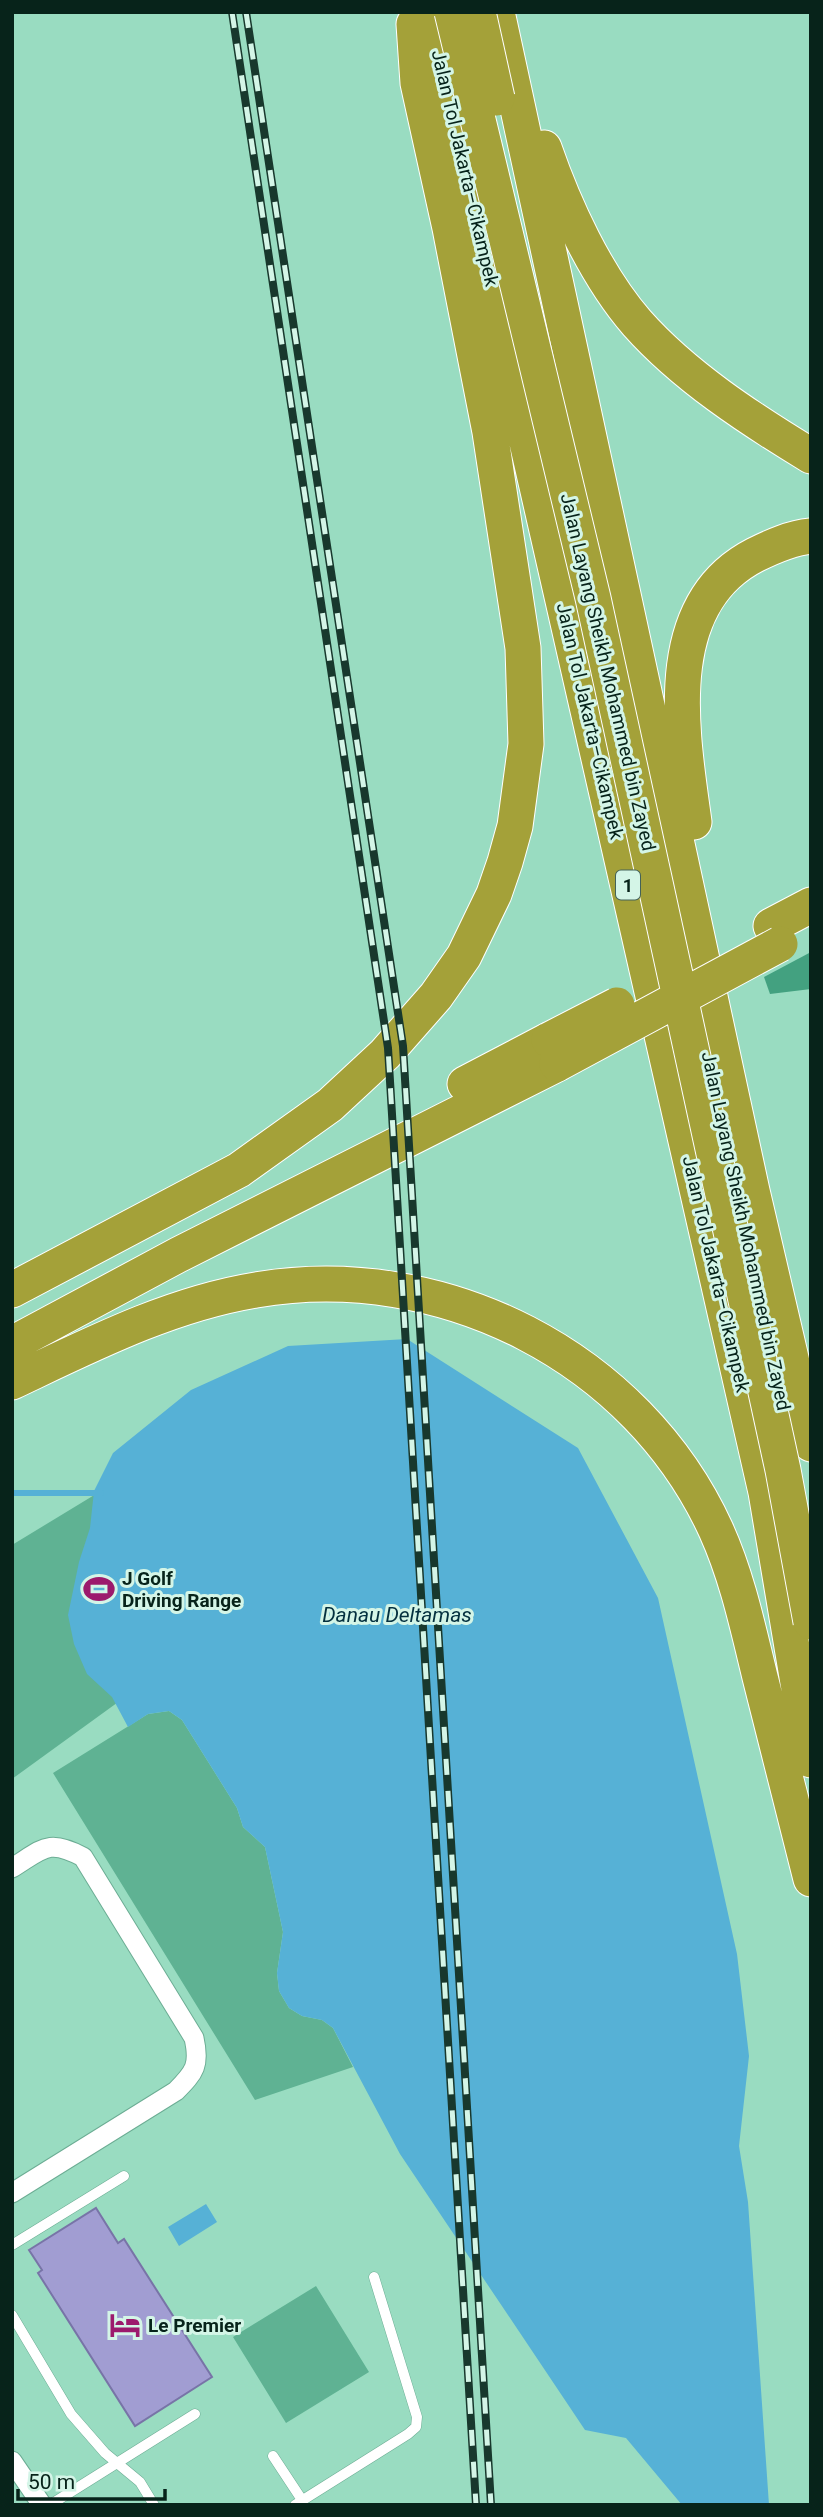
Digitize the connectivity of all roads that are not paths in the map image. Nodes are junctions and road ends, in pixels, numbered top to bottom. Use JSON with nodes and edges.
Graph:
{"nodes":[{"id":1,"x":413,"y":12,"type":"edge"},
{"id":2,"x":429,"y":12,"type":"edge"},
{"id":3,"x":452,"y":12,"type":"edge"},
{"id":4,"x":478,"y":12,"type":"edge"},
{"id":5,"x":497,"y":12,"type":"edge"},
{"id":6,"x":811,"y":456,"type":"edge"},
{"id":7,"x":811,"y":536,"type":"edge"},
{"id":8,"x":811,"y":905,"type":"edge"},
{"id":9,"x":811,"y":928,"type":"edge"},
{"id":10,"x":776,"y":935,"type":"junction"},
{"id":11,"x":13,"y":1315,"type":"edge"},
{"id":12,"x":12,"y":1382,"type":"edge"},
{"id":13,"x":811,"y":1382,"type":"edge"},
{"id":14,"x":811,"y":1444,"type":"edge"},
{"id":15,"x":811,"y":1549,"type":"edge"},
{"id":16,"x":811,"y":1622,"type":"edge"},
{"id":17,"x":811,"y":1760,"type":"edge"},
{"id":18,"x":12,"y":1868,"type":"edge"},
{"id":19,"x":811,"y":1879,"type":"edge"},
{"id":20,"x":124,"y":2176,"type":"dead end"},
{"id":21,"x":12,"y":2193,"type":"edge"},
{"id":22,"x":12,"y":2245,"type":"edge"},
{"id":23,"x":374,"y":2277,"type":"dead end"},
{"id":24,"x":12,"y":2315,"type":"edge"},
{"id":25,"x":195,"y":2414,"type":"dead end"},
{"id":26,"x":273,"y":2456,"type":"dead end"},
{"id":27,"x":12,"y":2461,"type":"edge"},
{"id":28,"x":119,"y":2463,"type":"junction"},
{"id":29,"x":298,"y":2503,"type":"edge"},
{"id":30,"x":42,"y":2505,"type":"edge"},
{"id":31,"x":50,"y":2505,"type":"edge"},
{"id":32,"x":154,"y":2505,"type":"edge"}],
"edges":[{"from":1,"to":11,"type":"highway"},
{"from":2,"to":17,"type":"highway","name":"Jalan Tol Jakarta–Cikampek","number":"1"},
{"from":3,"to":16,"type":"highway","name":"Jalan Layang Sheikh Mohammed bin Zayed","number":"1","bridge":true},
{"from":4,"to":15,"type":"highway","name":"Jalan Layang Sheikh Mohammed bin Zayed","bridge":true},
{"from":5,"to":6,"type":"highway"},
{"from":5,"to":14,"type":"highway"},
{"from":7,"to":13,"type":"highway"},
{"from":8,"to":10,"type":"highway"},
{"from":9,"to":10,"type":"highway"},
{"from":10,"to":11,"type":"highway","bridge":true},
{"from":12,"to":19,"type":"highway"},
{"from":18,"to":21,"type":"street"},
{"from":20,"to":22,"type":"lane"},
{"from":23,"to":29,"type":"lane"},
{"from":24,"to":28,"type":"lane"},
{"from":25,"to":28,"type":"lane"},
{"from":26,"to":29,"type":"lane"},
{"from":27,"to":30,"type":"street"},
{"from":28,"to":31,"type":"lane"},
{"from":28,"to":32,"type":"lane"}]}
